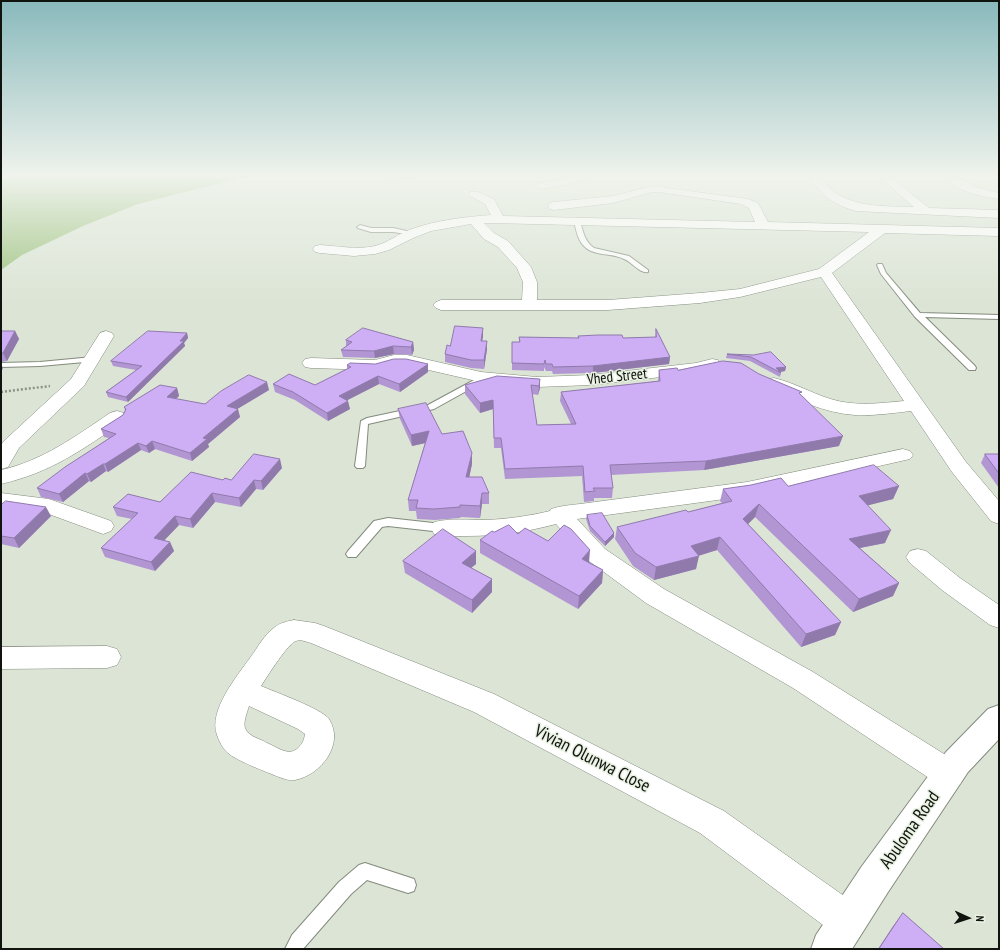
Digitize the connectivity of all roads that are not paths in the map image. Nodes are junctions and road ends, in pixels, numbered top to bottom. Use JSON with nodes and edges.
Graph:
{"nodes":[{"id":1,"x":491,"y":219,"type":"edge"},
{"id":2,"x":512,"y":219,"type":"edge"},
{"id":3,"x":759,"y":219,"type":"edge"},
{"id":4,"x":474,"y":220,"type":"junction"},
{"id":5,"x":578,"y":221,"type":"junction"},
{"id":6,"x":762,"y":226,"type":"junction"},
{"id":7,"x":360,"y":227,"type":"dead end"},
{"id":8,"x":882,"y":229,"type":"junction"},
{"id":9,"x":999,"y":232,"type":"edge"},
{"id":10,"x":413,"y":233,"type":"junction"},
{"id":11,"x":320,"y":249,"type":"dead end"},
{"id":12,"x":880,"y":265,"type":"dead end"},
{"id":13,"x":646,"y":272,"type":"dead end"},
{"id":14,"x":824,"y":272,"type":"junction"},
{"id":15,"x":441,"y":305,"type":"dead end"},
{"id":16,"x":529,"y":305,"type":"junction"},
{"id":17,"x":918,"y":315,"type":"junction"},
{"id":18,"x":999,"y":317,"type":"edge"},
{"id":19,"x":106,"y":336,"type":"dead end"},
{"id":20,"x":92,"y":359,"type":"junction"},
{"id":21,"x":311,"y":363,"type":"dead end"},
{"id":22,"x":1,"y":365,"type":"edge"},
{"id":23,"x":728,"y":365,"type":"edge"},
{"id":24,"x":972,"y":368,"type":"dead end"},
{"id":25,"x":756,"y":374,"type":"edge"},
{"id":26,"x":485,"y":377,"type":"junction"},
{"id":27,"x":915,"y":405,"type":"junction"},
{"id":28,"x":118,"y":417,"type":"edge"},
{"id":29,"x":903,"y":455,"type":"dead end"},
{"id":30,"x":1,"y":463,"type":"edge"},
{"id":31,"x":360,"y":466,"type":"dead end"},
{"id":32,"x":1,"y":477,"type":"edge"},
{"id":33,"x":1,"y":500,"type":"edge"},
{"id":34,"x":559,"y":514,"type":"junction"},
{"id":35,"x":999,"y":516,"type":"edge"},
{"id":36,"x":103,"y":526,"type":"dead end"},
{"id":37,"x":442,"y":528,"type":"joint"},
{"id":38,"x":352,"y":554,"type":"dead end"},
{"id":39,"x":918,"y":557,"type":"dead end"},
{"id":40,"x":999,"y":618,"type":"edge"},
{"id":41,"x":106,"y":657,"type":"dead end"},
{"id":42,"x":1,"y":658,"type":"edge"},
{"id":43,"x":242,"y":690,"type":"dead end"},
{"id":44,"x":999,"y":718,"type":"edge"},
{"id":45,"x":949,"y":774,"type":"junction"},
{"id":46,"x":408,"y":885,"type":"dead end"},
{"id":47,"x":848,"y":921,"type":"junction"},
{"id":48,"x":294,"y":949,"type":"edge"},
{"id":49,"x":830,"y":949,"type":"edge"}],
"edges":[{"from":1,"to":4,"type":"street"},
{"from":2,"to":5,"type":"street"},
{"from":3,"to":6,"type":"street"},
{"from":4,"to":10,"type":"street"},
{"from":4,"to":16,"type":"street"},
{"from":5,"to":6,"type":"street"},
{"from":5,"to":13,"type":"lane"},
{"from":6,"to":8,"type":"street"},
{"from":7,"to":10,"type":"lane"},
{"from":8,"to":9,"type":"street"},
{"from":8,"to":14,"type":"street"},
{"from":10,"to":11,"type":"street"},
{"from":12,"to":17,"type":"lane"},
{"from":14,"to":16,"type":"street"},
{"from":14,"to":27,"type":"street"},
{"from":15,"to":16,"type":"street"},
{"from":17,"to":18,"type":"lane"},
{"from":17,"to":24,"type":"lane"},
{"from":19,"to":20,"type":"street"},
{"from":20,"to":22,"type":"lane"},
{"from":20,"to":30,"type":"street"},
{"from":21,"to":26,"type":"street","name":"Vhed Street"},
{"from":23,"to":26,"type":"street","name":"Vhed Street"},
{"from":25,"to":27,"type":"street"},
{"from":26,"to":31,"type":"lane"},
{"from":27,"to":35,"type":"street"},
{"from":28,"to":32,"type":"street"},
{"from":29,"to":34,"type":"street"},
{"from":33,"to":36,"type":"street"},
{"from":34,"to":37,"type":"street"},
{"from":34,"to":45,"type":"street"},
{"from":37,"to":38,"type":"lane"},
{"from":39,"to":40,"type":"street"},
{"from":41,"to":42,"type":"street"},
{"from":43,"to":47,"type":"street","name":"Vivian Olunwa Close"},
{"from":44,"to":45,"type":"street","name":"Abuloma Road"},
{"from":45,"to":47,"type":"street","name":"Abuloma Road"},
{"from":46,"to":48,"type":"lane"},
{"from":47,"to":49,"type":"street","name":"Abuloma Road"}]}
